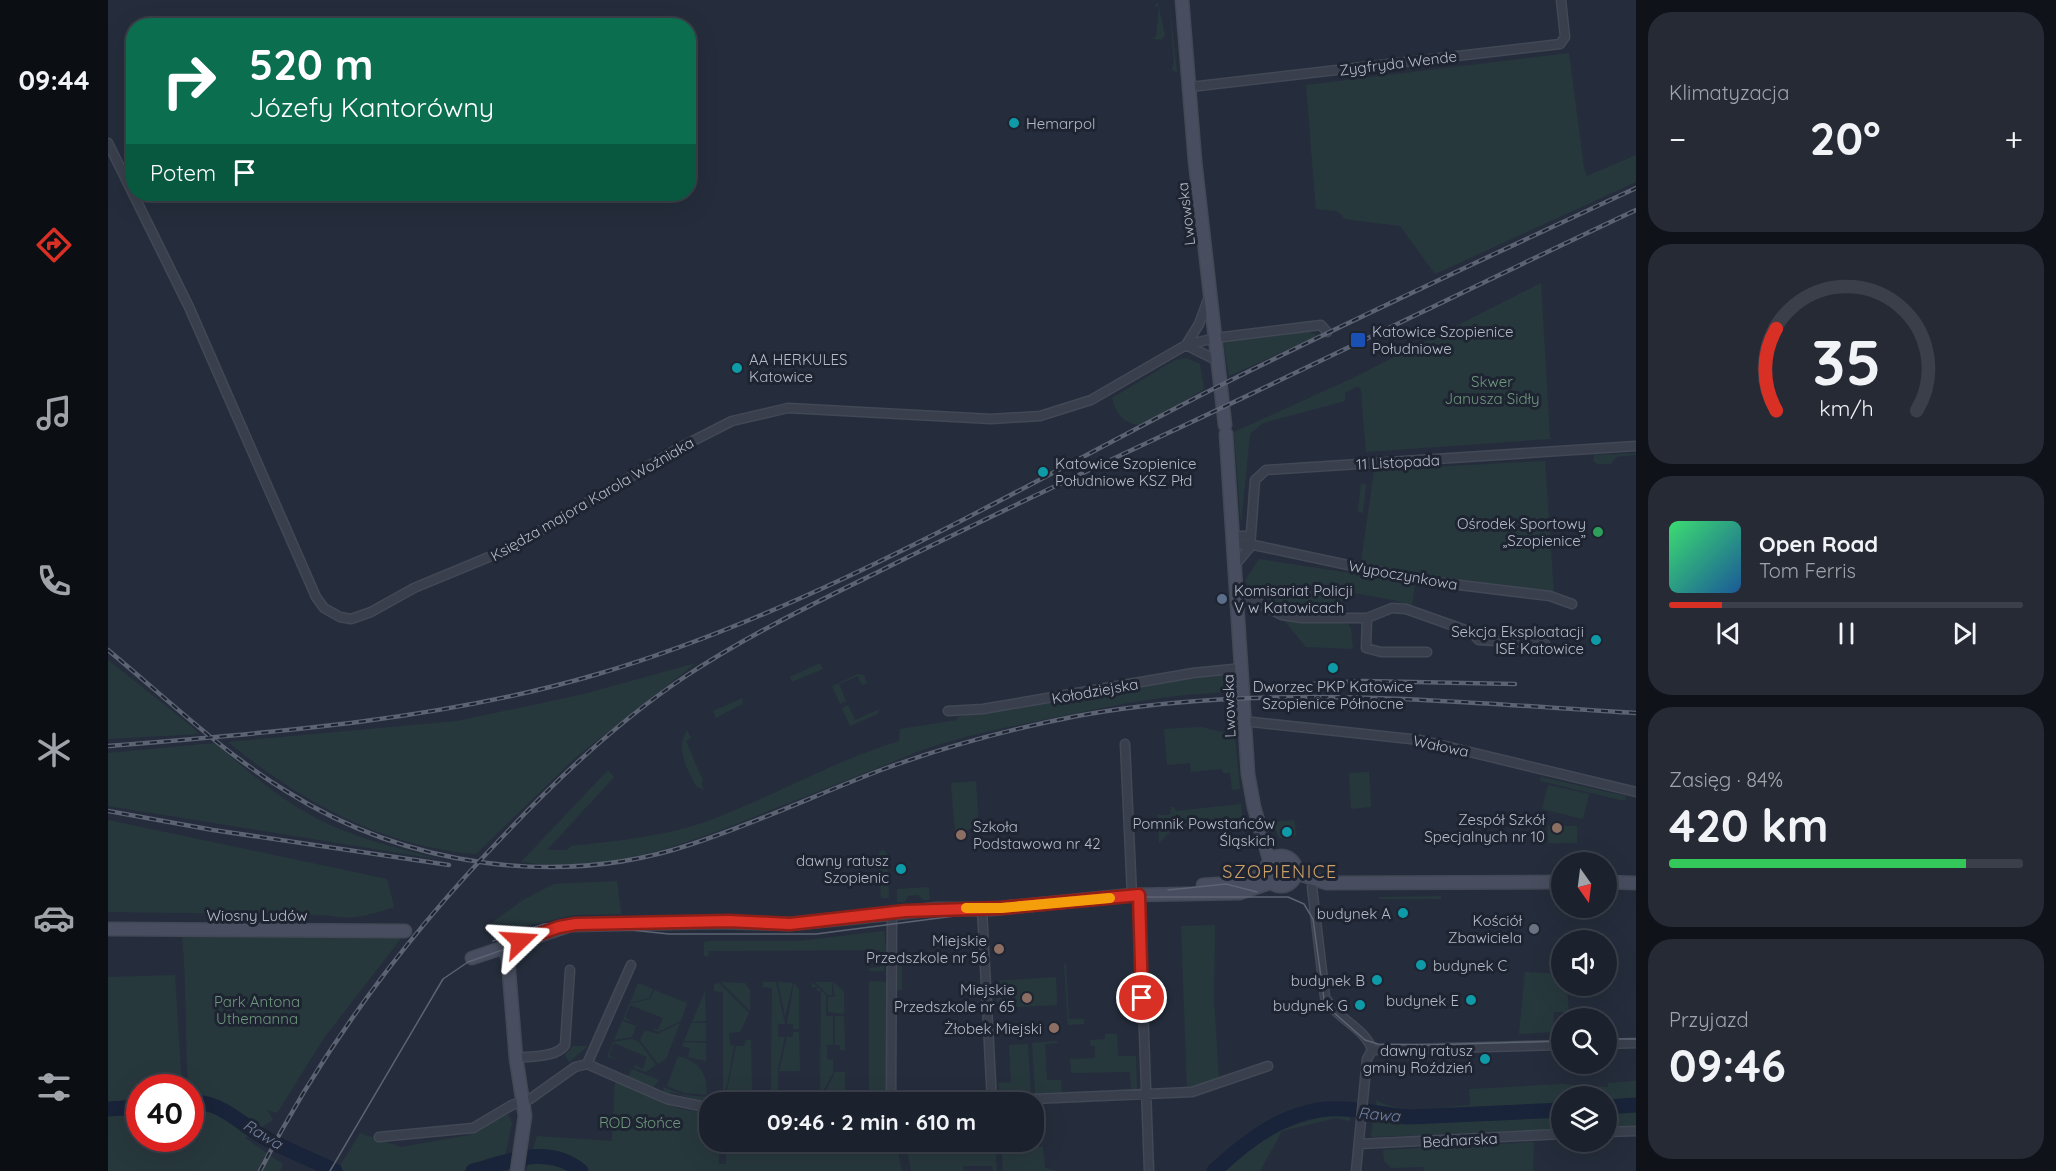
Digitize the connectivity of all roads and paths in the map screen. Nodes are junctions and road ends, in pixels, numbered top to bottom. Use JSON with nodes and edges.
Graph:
{"nodes":[{"id":1,"x":1182,"y":0,"type":"edge"},
{"id":2,"x":1561,"y":0,"type":"edge"},
{"id":3,"x":1190,"y":87,"type":"junction"},
{"id":4,"x":108,"y":143,"type":"edge"},
{"id":5,"x":126,"y":179,"type":"edge"},
{"id":6,"x":137,"y":201,"type":"edge"},
{"id":7,"x":1210,"y":293,"type":"junction"},
{"id":8,"x":1327,"y":332,"type":"dead end"},
{"id":9,"x":1215,"y":338,"type":"junction"},
{"id":10,"x":1186,"y":345,"type":"junction"},
{"id":11,"x":1218,"y":361,"type":"junction"},
{"id":12,"x":1636,"y":446,"type":"edge"},
{"id":13,"x":1234,"y":544,"type":"junction"},
{"id":14,"x":1250,"y":544,"type":"junction"},
{"id":15,"x":1236,"y":564,"type":"junction"},
{"id":16,"x":1238,"y":598,"type":"junction"},
{"id":17,"x":1572,"y":604,"type":"dead end"},
{"id":18,"x":1367,"y":618,"type":"junction"},
{"id":19,"x":1545,"y":644,"type":"dead end"},
{"id":20,"x":1427,"y":652,"type":"dead end"},
{"id":21,"x":1242,"y":668,"type":"junction"},
{"id":22,"x":948,"y":711,"type":"dead end"},
{"id":23,"x":1243,"y":721,"type":"junction"},
{"id":24,"x":1125,"y":744,"type":"dead end"},
{"id":25,"x":1636,"y":792,"type":"edge"},
{"id":26,"x":1272,"y":868,"type":"junction"},
{"id":27,"x":1293,"y":878,"type":"junction"},
{"id":28,"x":1551,"y":882,"type":"edge"},
{"id":29,"x":1617,"y":882,"type":"edge"},
{"id":30,"x":1326,"y":883,"type":"junction"},
{"id":31,"x":1636,"y":883,"type":"edge"},
{"id":32,"x":1312,"y":887,"type":"junction"},
{"id":33,"x":1136,"y":895,"type":"junction"},
{"id":34,"x":982,"y":909,"type":"junction"},
{"id":35,"x":892,"y":912,"type":"junction"},
{"id":36,"x":108,"y":928,"type":"edge"},
{"id":37,"x":405,"y":931,"type":"dead end"},
{"id":38,"x":504,"y":947,"type":"junction"},
{"id":39,"x":472,"y":957,"type":"dead end"},
{"id":40,"x":631,"y":965,"type":"dead end"},
{"id":41,"x":570,"y":970,"type":"dead end"},
{"id":42,"x":1617,"y":1044,"type":"edge"},
{"id":43,"x":1636,"y":1044,"type":"edge"},
{"id":44,"x":1551,"y":1046,"type":"edge"},
{"id":45,"x":1372,"y":1050,"type":"junction"},
{"id":46,"x":516,"y":1058,"type":"junction"},
{"id":47,"x":587,"y":1064,"type":"junction"},
{"id":48,"x":1268,"y":1066,"type":"dead end"},
{"id":49,"x":891,"y":1092,"type":"edge"},
{"id":50,"x":991,"y":1092,"type":"edge"},
{"id":51,"x":1146,"y":1095,"type":"junction"},
{"id":52,"x":1044,"y":1100,"type":"edge"},
{"id":53,"x":523,"y":1101,"type":"junction"},
{"id":54,"x":699,"y":1106,"type":"edge"},
{"id":55,"x":1636,"y":1131,"type":"edge"},
{"id":56,"x":1617,"y":1132,"type":"edge"},
{"id":57,"x":1551,"y":1135,"type":"edge"},
{"id":58,"x":379,"y":1137,"type":"dead end"},
{"id":59,"x":1359,"y":1144,"type":"junction"},
{"id":60,"x":517,"y":1171,"type":"edge"},
{"id":61,"x":1149,"y":1171,"type":"edge"},
{"id":62,"x":1356,"y":1171,"type":"edge"}],
"edges":[{"from":1,"to":3,"type":"street","name":"Lwowska"},
{"from":2,"to":3,"type":"street","name":"Zygfryda Wende"},
{"from":3,"to":7,"type":"street","name":"Lwowska"},
{"from":4,"to":5,"type":"street","name":"Księdza majora Karola Woźniaka"},
{"from":6,"to":10,"type":"street","name":"Księdza majora Karola Woźniaka"},
{"from":7,"to":9,"type":"street","name":"Lwowska"},
{"from":7,"to":10,"type":"street"},
{"from":8,"to":9,"type":"street","name":"Księdza majora Karola Woźniaka"},
{"from":9,"to":10,"type":"street","name":"Księdza majora Karola Woźniaka"},
{"from":9,"to":11,"type":"street","name":"Lwowska"},
{"from":10,"to":11,"type":"street"},
{"from":11,"to":13,"type":"street","name":"Lwowska"},
{"from":12,"to":14,"type":"street","name":"11 Listopada"},
{"from":13,"to":14,"type":"street","name":"Wypoczynkowa"},
{"from":13,"to":14,"type":"street","name":"Wypoczynkowa"},
{"from":13,"to":15,"type":"street","name":"Lwowska"},
{"from":14,"to":15,"type":"street"},
{"from":14,"to":17,"type":"street","name":"Wypoczynkowa"},
{"from":15,"to":16,"type":"street","name":"Lwowska"},
{"from":16,"to":18,"type":"street"},
{"from":16,"to":21,"type":"street","name":"Lwowska"},
{"from":18,"to":19,"type":"street"},
{"from":18,"to":20,"type":"street"},
{"from":21,"to":22,"type":"street","name":"Kołodziejska"},
{"from":21,"to":23,"type":"street","name":"Lwowska"},
{"from":23,"to":25,"type":"street","name":"Wałowa"},
{"from":23,"to":26,"type":"street","name":"Lwowska"},
{"from":24,"to":33,"type":"street"},
{"from":26,"to":27,"type":"street"},
{"from":26,"to":27,"type":"street"},
{"from":26,"to":33,"type":"street"},
{"from":27,"to":30,"type":"street"},
{"from":27,"to":32,"type":"street"},
{"from":28,"to":30,"type":"street"},
{"from":29,"to":31,"type":"street"},
{"from":30,"to":32,"type":"street"},
{"from":32,"to":45,"type":"street"},
{"from":33,"to":34,"type":"street"},
{"from":33,"to":51,"type":"street"},
{"from":34,"to":35,"type":"street"},
{"from":34,"to":50,"type":"street"},
{"from":35,"to":38,"type":"street"},
{"from":35,"to":49,"type":"street"},
{"from":36,"to":37,"type":"street","name":"Wiosny Ludów"},
{"from":38,"to":39,"type":"street"},
{"from":38,"to":46,"type":"street"},
{"from":40,"to":47,"type":"street"},
{"from":41,"to":46,"type":"street"},
{"from":42,"to":43,"type":"street"},
{"from":44,"to":45,"type":"street"},
{"from":45,"to":59,"type":"street"},
{"from":46,"to":53,"type":"street"},
{"from":47,"to":53,"type":"street"},
{"from":47,"to":54,"type":"street"},
{"from":48,"to":51,"type":"street"},
{"from":51,"to":52,"type":"street"},
{"from":51,"to":61,"type":"street"},
{"from":53,"to":58,"type":"street"},
{"from":53,"to":60,"type":"street"},
{"from":55,"to":56,"type":"street"},
{"from":57,"to":59,"type":"street","name":"Bednarska"},
{"from":59,"to":62,"type":"street"}]}
